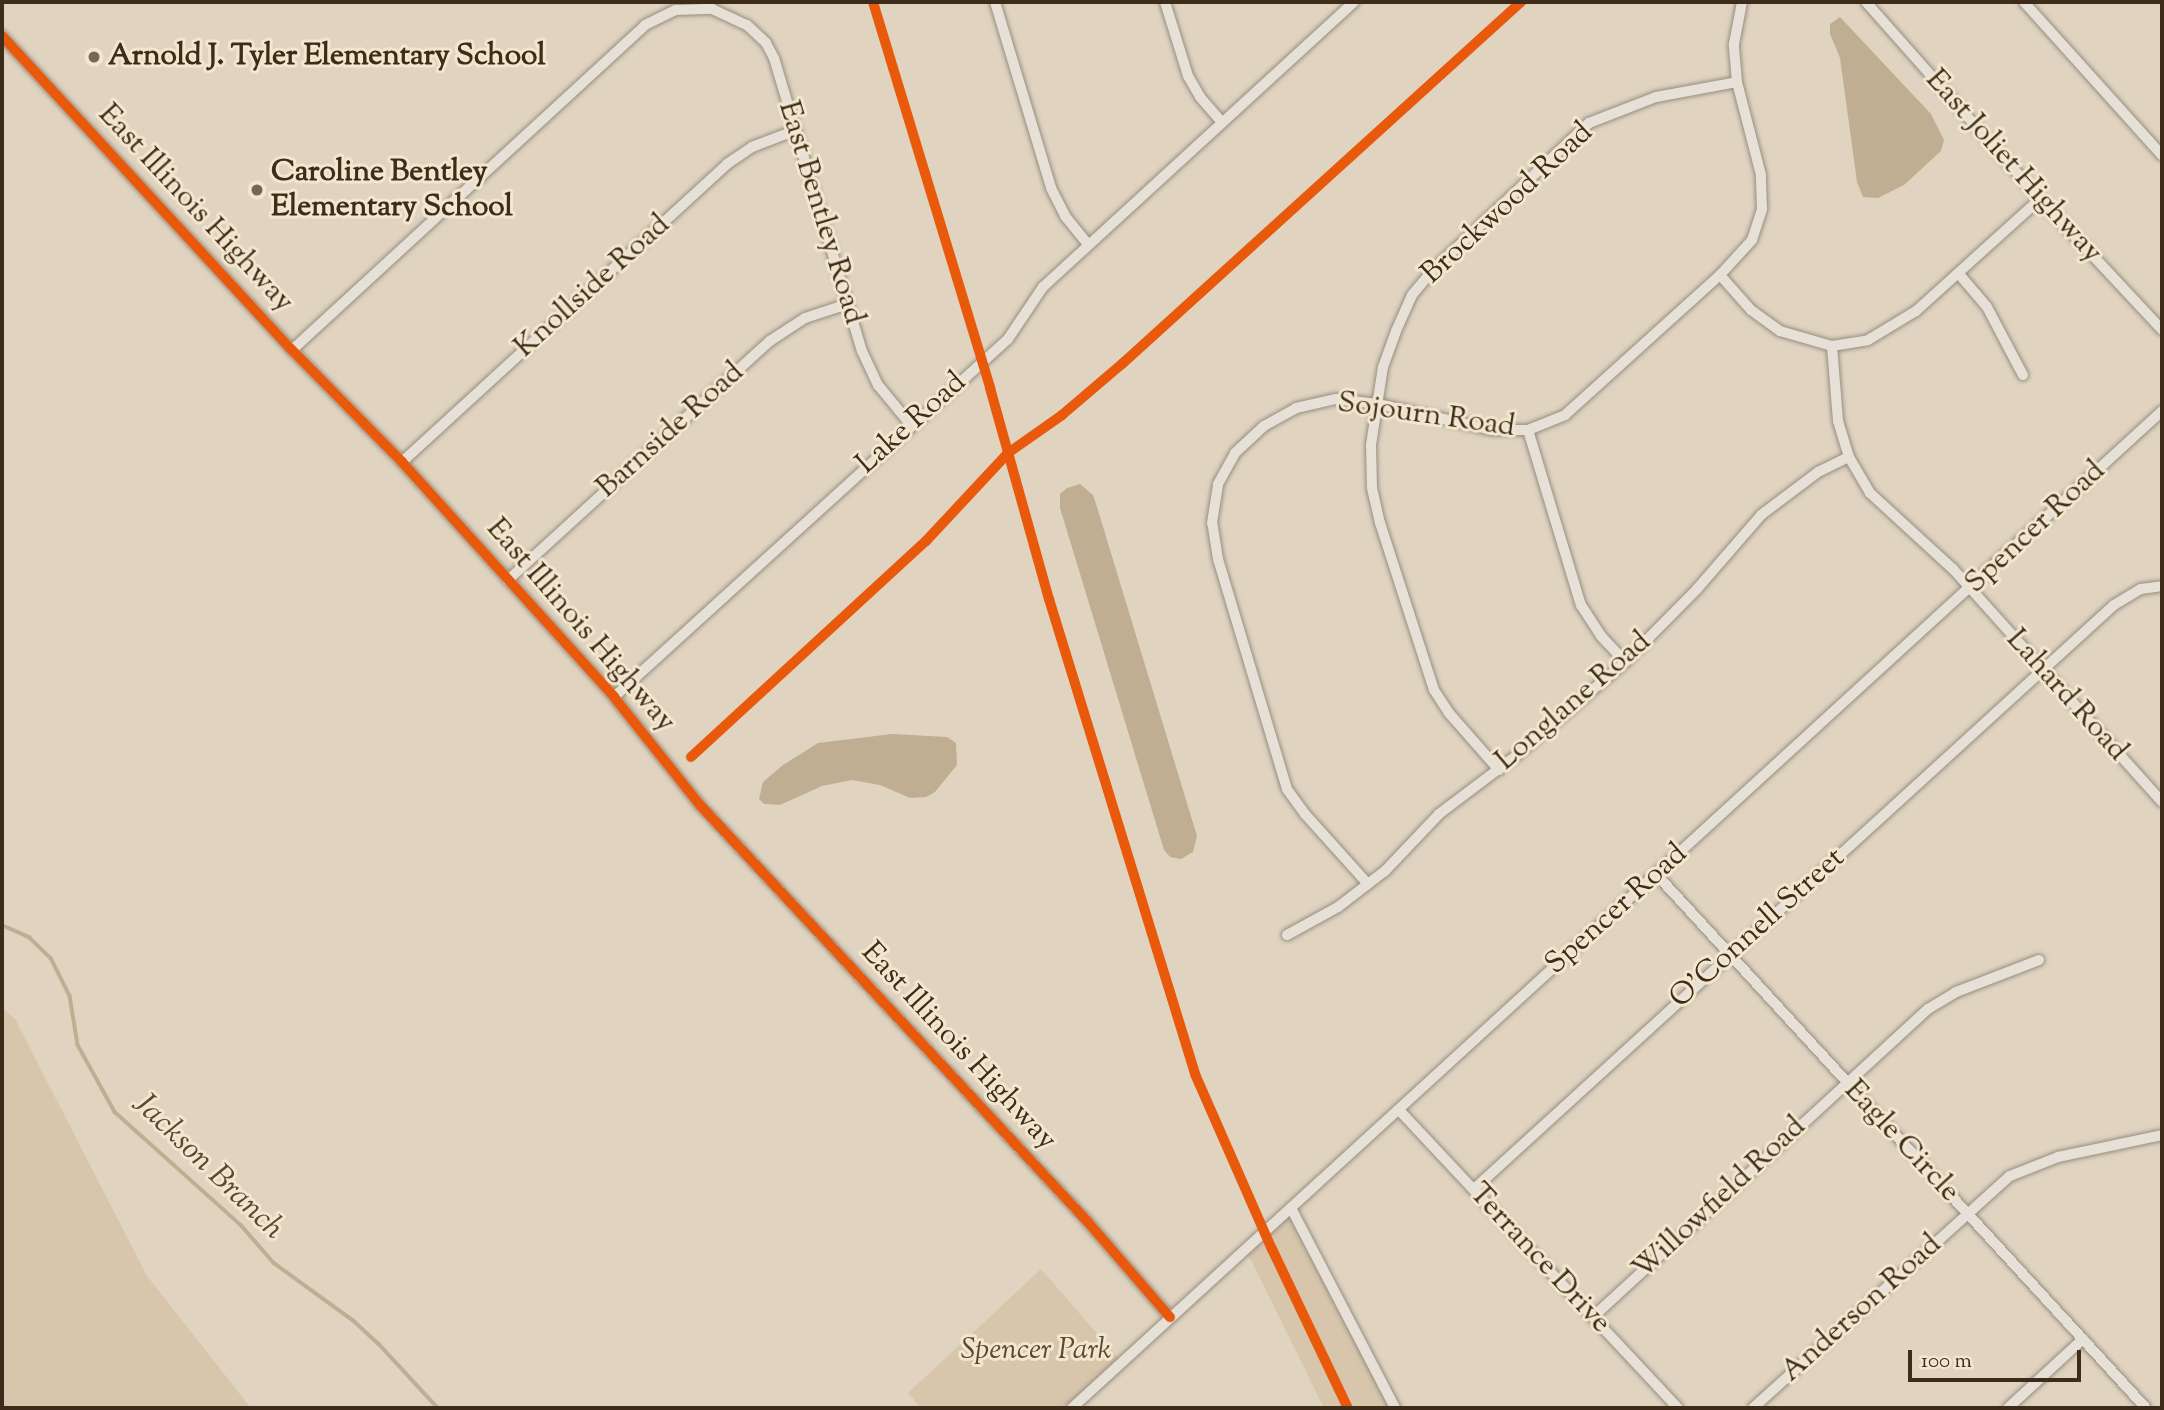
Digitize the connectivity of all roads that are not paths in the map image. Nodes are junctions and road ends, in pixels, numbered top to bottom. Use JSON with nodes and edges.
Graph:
{"nodes":[{"id":1,"x":995,"y":2,"type":"edge"},
{"id":2,"x":1165,"y":2,"type":"edge"},
{"id":3,"x":1354,"y":2,"type":"edge"},
{"id":4,"x":1742,"y":2,"type":"edge"},
{"id":5,"x":1866,"y":2,"type":"edge"},
{"id":6,"x":2024,"y":2,"type":"edge"},
{"id":7,"x":2,"y":36,"type":"edge"},
{"id":8,"x":1737,"y":82,"type":"junction"},
{"id":9,"x":1222,"y":122,"type":"junction"},
{"id":10,"x":796,"y":130,"type":"junction"},
{"id":11,"x":2162,"y":155,"type":"edge"},
{"id":12,"x":2040,"y":199,"type":"junction"},
{"id":13,"x":1088,"y":244,"type":"junction"},
{"id":14,"x":1959,"y":274,"type":"junction"},
{"id":15,"x":1720,"y":275,"type":"junction"},
{"id":16,"x":848,"y":304,"type":"junction"},
{"id":17,"x":2162,"y":330,"type":"edge"},
{"id":18,"x":1832,"y":346,"type":"junction"},
{"id":19,"x":292,"y":349,"type":"junction"},
{"id":20,"x":2023,"y":374,"type":"dead end"},
{"id":21,"x":1378,"y":404,"type":"junction"},
{"id":22,"x":2162,"y":411,"type":"edge"},
{"id":23,"x":911,"y":425,"type":"junction"},
{"id":24,"x":1528,"y":430,"type":"junction"},
{"id":25,"x":1849,"y":457,"type":"junction"},
{"id":26,"x":402,"y":462,"type":"junction"},
{"id":27,"x":508,"y":580,"type":"junction"},
{"id":28,"x":2162,"y":586,"type":"edge"},
{"id":29,"x":1970,"y":589,"type":"junction"},
{"id":30,"x":1625,"y":662,"type":"junction"},
{"id":31,"x":2043,"y":670,"type":"junction"},
{"id":32,"x":614,"y":697,"type":"junction"},
{"id":33,"x":1499,"y":770,"type":"junction"},
{"id":34,"x":2162,"y":802,"type":"edge"},
{"id":35,"x":1657,"y":875,"type":"junction"},
{"id":36,"x":1368,"y":884,"type":"junction"},
{"id":37,"x":1287,"y":935,"type":"dead end"},
{"id":38,"x":1730,"y":955,"type":"junction"},
{"id":39,"x":2039,"y":960,"type":"dead end"},
{"id":40,"x":1847,"y":1082,"type":"junction"},
{"id":41,"x":1399,"y":1110,"type":"junction"},
{"id":42,"x":2162,"y":1135,"type":"edge"},
{"id":43,"x":1474,"y":1189,"type":"junction"},
{"id":44,"x":1291,"y":1208,"type":"junction"},
{"id":45,"x":1967,"y":1213,"type":"junction"},
{"id":46,"x":1594,"y":1316,"type":"junction"},
{"id":47,"x":1170,"y":1317,"type":"junction"},
{"id":48,"x":2083,"y":1339,"type":"junction"},
{"id":49,"x":1072,"y":1408,"type":"edge"},
{"id":50,"x":1395,"y":1408,"type":"edge"},
{"id":51,"x":1678,"y":1408,"type":"edge"},
{"id":52,"x":1753,"y":1408,"type":"edge"},
{"id":53,"x":2008,"y":1408,"type":"edge"},
{"id":54,"x":2146,"y":1408,"type":"edge"}],
"edges":[{"from":1,"to":13,"type":"street"},
{"from":2,"to":9,"type":"street"},
{"from":3,"to":9,"type":"street","name":"Lake Road"},
{"from":4,"to":8,"type":"street","name":"Sojourn Road"},
{"from":5,"to":12,"type":"street","name":"East Joliet Highway"},
{"from":6,"to":11,"type":"street"},
{"from":7,"to":19,"type":"street","name":"East Illinois Highway"},
{"from":8,"to":15,"type":"street","name":"Sojourn Road"},
{"from":8,"to":21,"type":"street","name":"Brockwood Road"},
{"from":9,"to":13,"type":"street","name":"Lake Road"},
{"from":10,"to":16,"type":"street","name":"East Bentley Road"},
{"from":10,"to":19,"type":"street","name":"East Bentley Road"},
{"from":10,"to":26,"type":"street","name":"Knollside Road"},
{"from":12,"to":14,"type":"street"},
{"from":12,"to":17,"type":"street","name":"East Joliet Highway"},
{"from":13,"to":23,"type":"street","name":"Lake Road"},
{"from":14,"to":18,"type":"street"},
{"from":14,"to":20,"type":"street"},
{"from":15,"to":18,"type":"street"},
{"from":15,"to":24,"type":"street","name":"Sojourn Road"},
{"from":16,"to":23,"type":"street","name":"East Bentley Road"},
{"from":16,"to":27,"type":"street","name":"Barnside Road"},
{"from":18,"to":25,"type":"street","name":"Lahard Road"},
{"from":19,"to":26,"type":"street","name":"East Illinois Highway"},
{"from":21,"to":24,"type":"street","name":"Sojourn Road"},
{"from":21,"to":33,"type":"street","name":"Brockwood Road"},
{"from":21,"to":36,"type":"street","name":"Sojourn Road"},
{"from":22,"to":29,"type":"street","name":"Spencer Road"},
{"from":23,"to":32,"type":"street","name":"Lake Road"},
{"from":24,"to":30,"type":"street"},
{"from":25,"to":29,"type":"street","name":"Lahard Road"},
{"from":25,"to":30,"type":"street","name":"Longlane Road"},
{"from":26,"to":27,"type":"street","name":"East Illinois Highway"},
{"from":27,"to":32,"type":"street","name":"East Illinois Highway"},
{"from":28,"to":31,"type":"street","name":"O'Connell Street"},
{"from":29,"to":31,"type":"street","name":"Lahard Road"},
{"from":29,"to":35,"type":"street","name":"Spencer Road"},
{"from":30,"to":33,"type":"street","name":"Longlane Road"},
{"from":31,"to":34,"type":"street","name":"Lahard Road"},
{"from":31,"to":38,"type":"street","name":"O'Connell Street"},
{"from":32,"to":47,"type":"street","name":"East Illinois Highway"},
{"from":33,"to":36,"type":"street","name":"Longlane Road"},
{"from":35,"to":38,"type":"street","name":"Eagle Circle"},
{"from":35,"to":41,"type":"street","name":"Spencer Road"},
{"from":36,"to":37,"type":"street","name":"Longlane Road"},
{"from":38,"to":40,"type":"street","name":"Eagle Circle"},
{"from":38,"to":43,"type":"street","name":"O'Connell Street"},
{"from":39,"to":40,"type":"street","name":"Willowfield Road"},
{"from":40,"to":45,"type":"street","name":"Eagle Circle"},
{"from":40,"to":46,"type":"street","name":"Willowfield Road"},
{"from":41,"to":43,"type":"street","name":"Terrance Drive"},
{"from":41,"to":44,"type":"street","name":"Spencer Road"},
{"from":42,"to":45,"type":"street","name":"Anderson Road"},
{"from":43,"to":46,"type":"street","name":"Terrance Drive"},
{"from":44,"to":47,"type":"street","name":"Spencer Road"},
{"from":44,"to":50,"type":"street"},
{"from":45,"to":48,"type":"street","name":"Eagle Circle"},
{"from":45,"to":52,"type":"street","name":"Anderson Road"},
{"from":46,"to":51,"type":"street","name":"Terrance Drive"},
{"from":47,"to":49,"type":"street","name":"Spencer Road"},
{"from":48,"to":53,"type":"street"},
{"from":48,"to":54,"type":"street","name":"Eagle Circle"}]}
